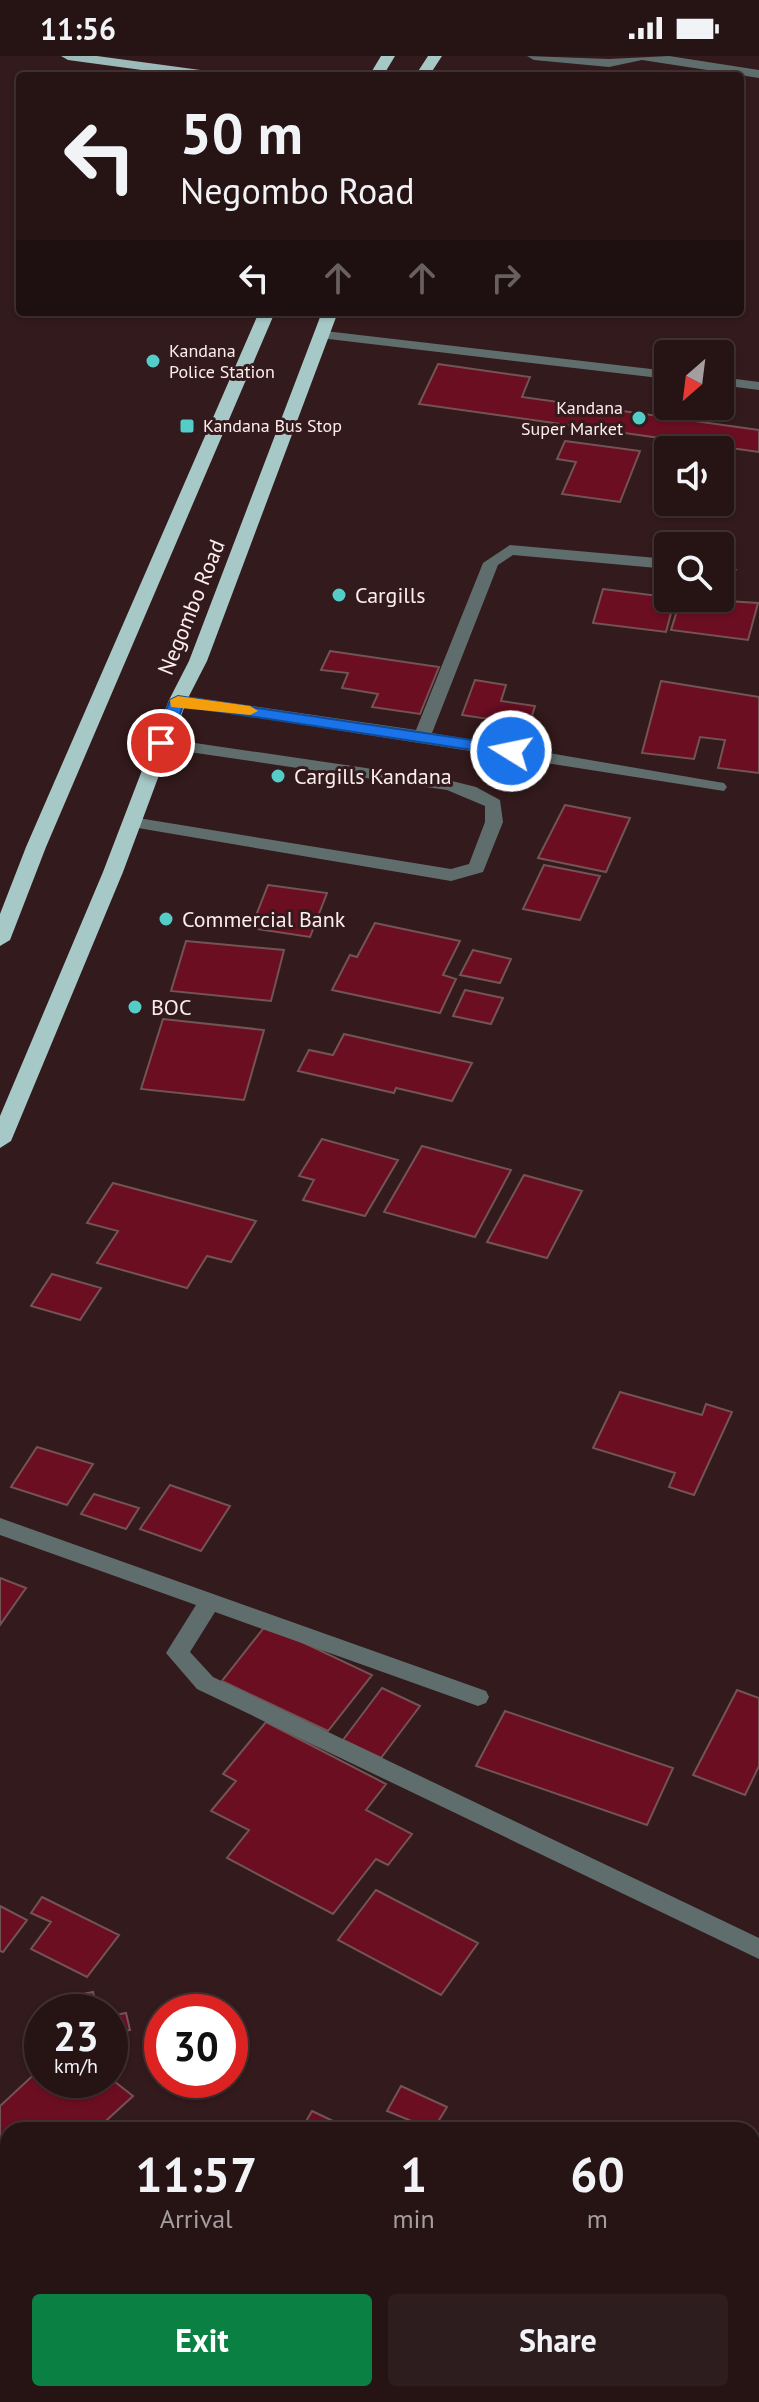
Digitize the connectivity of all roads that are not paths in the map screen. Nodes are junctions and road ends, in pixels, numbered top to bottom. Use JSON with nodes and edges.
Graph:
{"nodes":[{"id":1,"x":68,"y":56,"type":"edge"},
{"id":2,"x":534,"y":56,"type":"edge"},
{"id":3,"x":642,"y":56,"type":"edge"},
{"id":4,"x":186,"y":72,"type":"edge"},
{"id":5,"x":759,"y":74,"type":"edge"},
{"id":6,"x":265,"y":316,"type":"edge"},
{"id":7,"x":329,"y":316,"type":"edge"},
{"id":8,"x":325,"y":335,"type":"junction"},
{"id":9,"x":654,"y":373,"type":"edge"},
{"id":10,"x":734,"y":383,"type":"edge"},
{"id":11,"x":759,"y":386,"type":"edge"},
{"id":12,"x":654,"y":563,"type":"edge"},
{"id":13,"x":178,"y":700,"type":"junction"},
{"id":14,"x":422,"y":736,"type":"junction"},
{"id":15,"x":161,"y":743,"type":"junction"},
{"id":16,"x":718,"y":787,"type":"dead end"},
{"id":17,"x":132,"y":822,"type":"junction"},
{"id":18,"x":0,"y":940,"type":"edge"},
{"id":19,"x":0,"y":1141,"type":"edge"},
{"id":20,"x":0,"y":1526,"type":"edge"},
{"id":21,"x":209,"y":1603,"type":"junction"},
{"id":22,"x":478,"y":1697,"type":"dead end"},
{"id":23,"x":759,"y":1949,"type":"edge"}],
"edges":[{"from":1,"to":4,"type":"main road"},
{"from":2,"to":3,"type":"street"},
{"from":3,"to":5,"type":"street"},
{"from":6,"to":18,"type":"highway"},
{"from":7,"to":8,"type":"highway","name":"Negombo Road"},
{"from":8,"to":9,"type":"street"},
{"from":8,"to":13,"type":"highway","name":"Negombo Road"},
{"from":10,"to":11,"type":"street"},
{"from":12,"to":14,"type":"street"},
{"from":13,"to":14,"type":"street"},
{"from":13,"to":15,"type":"highway","name":"Negombo Road"},
{"from":14,"to":16,"type":"street"},
{"from":15,"to":17,"type":"highway","name":"Negombo Road"},
{"from":15,"to":17,"type":"street"},
{"from":17,"to":19,"type":"highway","name":"Negombo Road"},
{"from":20,"to":21,"type":"street"},
{"from":21,"to":22,"type":"street"},
{"from":21,"to":23,"type":"street"}]}
